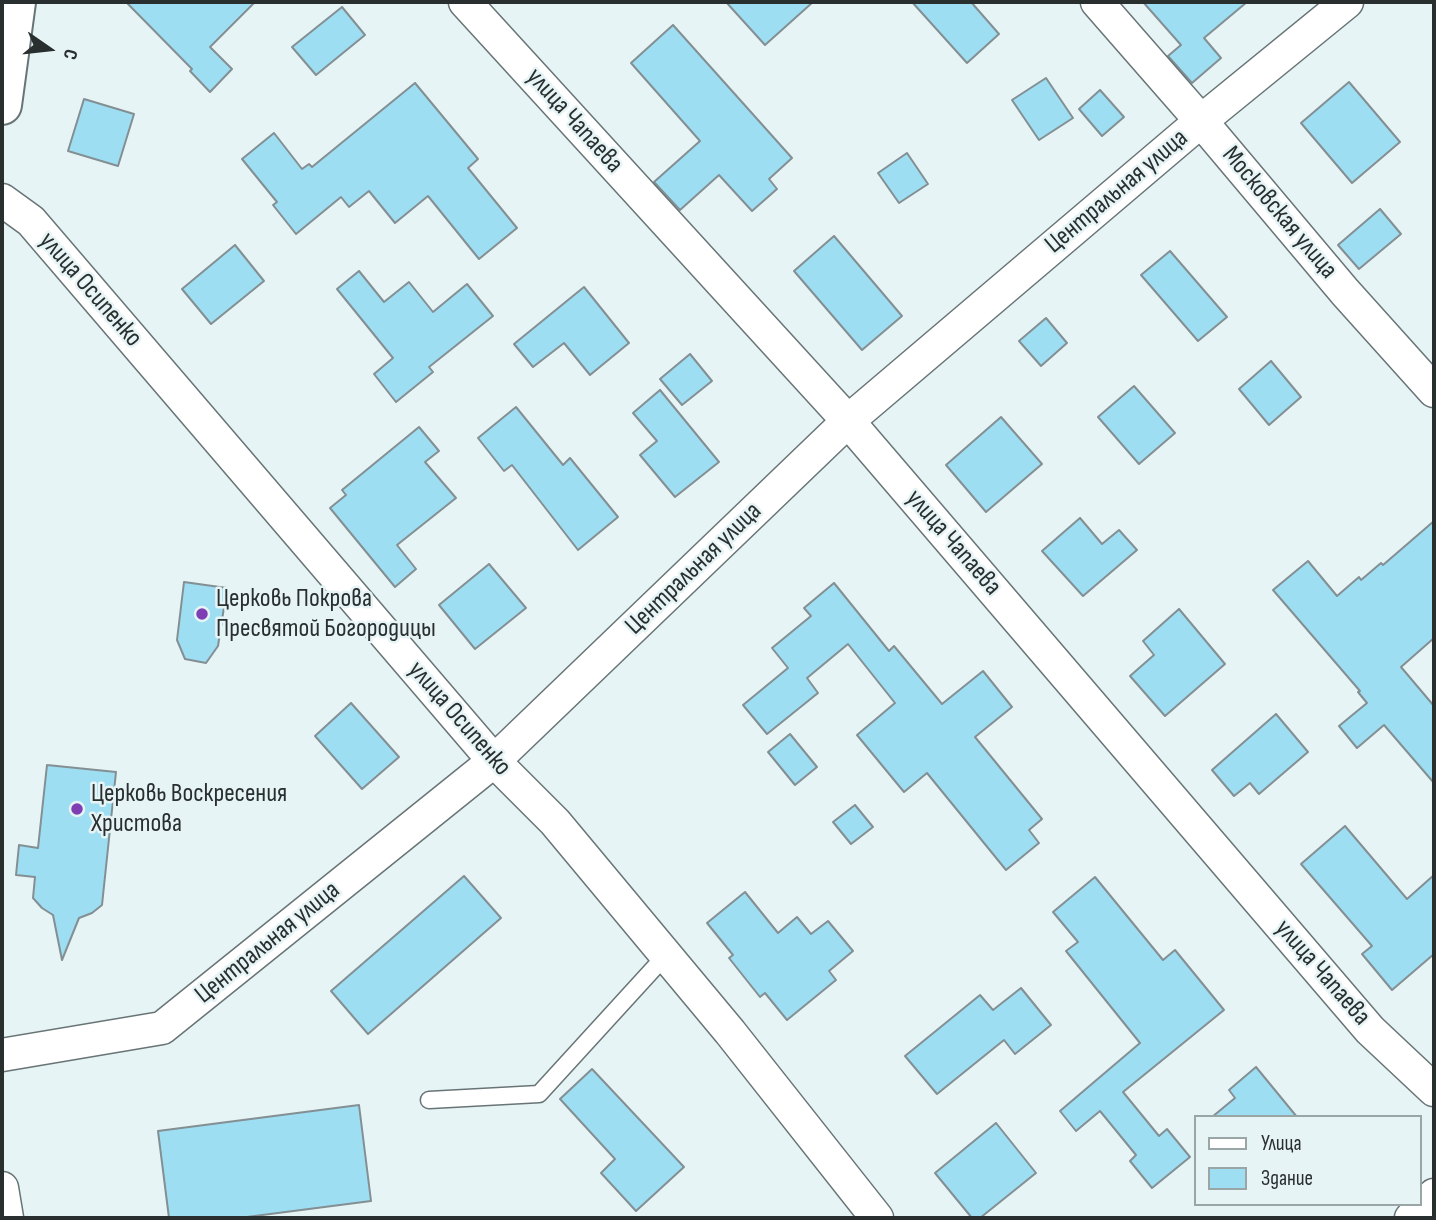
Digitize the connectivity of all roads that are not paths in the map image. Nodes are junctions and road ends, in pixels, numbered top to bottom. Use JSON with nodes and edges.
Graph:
{"nodes":[{"id":1,"x":16,"y":2,"type":"edge"},
{"id":2,"x":465,"y":2,"type":"edge"},
{"id":3,"x":1097,"y":2,"type":"edge"},
{"id":4,"x":1347,"y":2,"type":"edge"},
{"id":5,"x":2,"y":105,"type":"edge"},
{"id":6,"x":1201,"y":121,"type":"junction"},
{"id":7,"x":2,"y":200,"type":"edge"},
{"id":8,"x":1434,"y":391,"type":"edge"},
{"id":9,"x":848,"y":421,"type":"junction"},
{"id":10,"x":494,"y":761,"type":"junction"},
{"id":11,"x":666,"y":955,"type":"junction"},
{"id":12,"x":2,"y":1055,"type":"edge"},
{"id":13,"x":1434,"y":1090,"type":"edge"},
{"id":14,"x":429,"y":1100,"type":"dead end"},
{"id":15,"x":2,"y":1188,"type":"edge"},
{"id":16,"x":1434,"y":1195,"type":"edge"},
{"id":17,"x":6,"y":1218,"type":"edge"},
{"id":18,"x":877,"y":1218,"type":"edge"},
{"id":19,"x":1411,"y":1218,"type":"edge"}],
"edges":[{"from":1,"to":5,"type":"street"},
{"from":2,"to":9,"type":"street","name":"улица Чапаева"},
{"from":3,"to":6,"type":"street","name":"Московская улица"},
{"from":4,"to":6,"type":"street","name":"Центральная улица"},
{"from":6,"to":8,"type":"street","name":"Московская улица"},
{"from":6,"to":9,"type":"street","name":"Центральная улица"},
{"from":7,"to":10,"type":"street","name":"улица Осипенко"},
{"from":9,"to":10,"type":"street","name":"Центральная улица"},
{"from":9,"to":13,"type":"street","name":"улица Чапаева"},
{"from":10,"to":11,"type":"street","name":"улица Осипенко"},
{"from":10,"to":12,"type":"street","name":"Центральная улица"},
{"from":11,"to":14,"type":"lane"},
{"from":11,"to":18,"type":"street","name":"улица Осипенко"},
{"from":15,"to":17,"type":"street"},
{"from":16,"to":19,"type":"street"}]}
